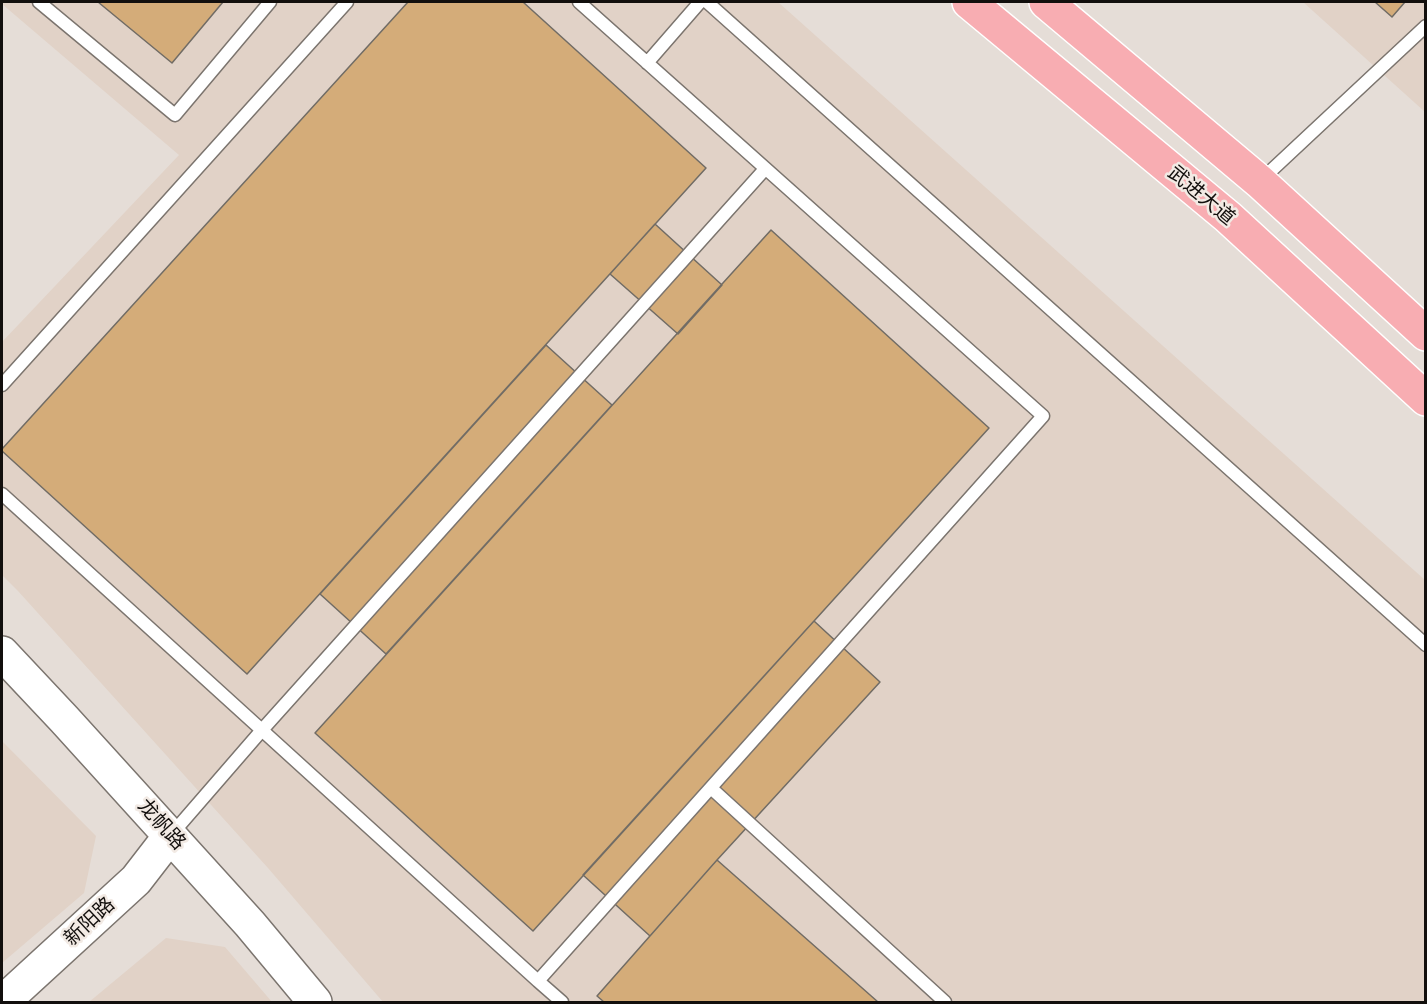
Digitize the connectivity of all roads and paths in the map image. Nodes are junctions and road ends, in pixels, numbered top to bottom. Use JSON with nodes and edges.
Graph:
{"nodes":[{"id":1,"x":39,"y":2,"type":"edge"},
{"id":2,"x":270,"y":2,"type":"edge"},
{"id":3,"x":347,"y":2,"type":"edge"},
{"id":4,"x":579,"y":2,"type":"edge"},
{"id":5,"x":700,"y":2,"type":"edge"},
{"id":6,"x":707,"y":2,"type":"edge"},
{"id":7,"x":969,"y":2,"type":"edge"},
{"id":8,"x":1046,"y":2,"type":"edge"},
{"id":9,"x":1425,"y":26,"type":"edge"},
{"id":10,"x":647,"y":63,"type":"junction"},
{"id":11,"x":765,"y":169,"type":"junction"},
{"id":12,"x":1260,"y":182,"type":"junction"},
{"id":13,"x":1425,"y":334,"type":"edge"},
{"id":14,"x":2,"y":385,"type":"edge"},
{"id":15,"x":1425,"y":399,"type":"edge"},
{"id":16,"x":2,"y":494,"type":"edge"},
{"id":17,"x":1425,"y":645,"type":"edge"},
{"id":18,"x":2,"y":653,"type":"edge"},
{"id":19,"x":262,"y":730,"type":"junction"},
{"id":20,"x":711,"y":788,"type":"junction"},
{"id":21,"x":171,"y":836,"type":"junction"},
{"id":22,"x":538,"y":981,"type":"junction"},
{"id":23,"x":3,"y":1002,"type":"edge"},
{"id":24,"x":315,"y":1002,"type":"edge"},
{"id":25,"x":562,"y":1002,"type":"edge"},
{"id":26,"x":945,"y":1002,"type":"edge"}],
"edges":[{"from":1,"to":2,"type":"lane"},
{"from":3,"to":14,"type":"lane"},
{"from":4,"to":10,"type":"lane"},
{"from":5,"to":10,"type":"lane"},
{"from":6,"to":17,"type":"lane"},
{"from":7,"to":15,"type":"main road","name":"武进大道"},
{"from":8,"to":12,"type":"main road"},
{"from":9,"to":12,"type":"lane"},
{"from":10,"to":11,"type":"lane"},
{"from":11,"to":19,"type":"lane"},
{"from":11,"to":20,"type":"lane"},
{"from":12,"to":13,"type":"main road"},
{"from":16,"to":19,"type":"lane"},
{"from":18,"to":21,"type":"street","name":"龙帆路"},
{"from":19,"to":21,"type":"lane"},
{"from":19,"to":22,"type":"lane"},
{"from":20,"to":22,"type":"lane"},
{"from":20,"to":26,"type":"lane"},
{"from":21,"to":23,"type":"street","name":"新阳路"},
{"from":21,"to":24,"type":"street","name":"龙帆路"},
{"from":22,"to":25,"type":"lane"}]}
